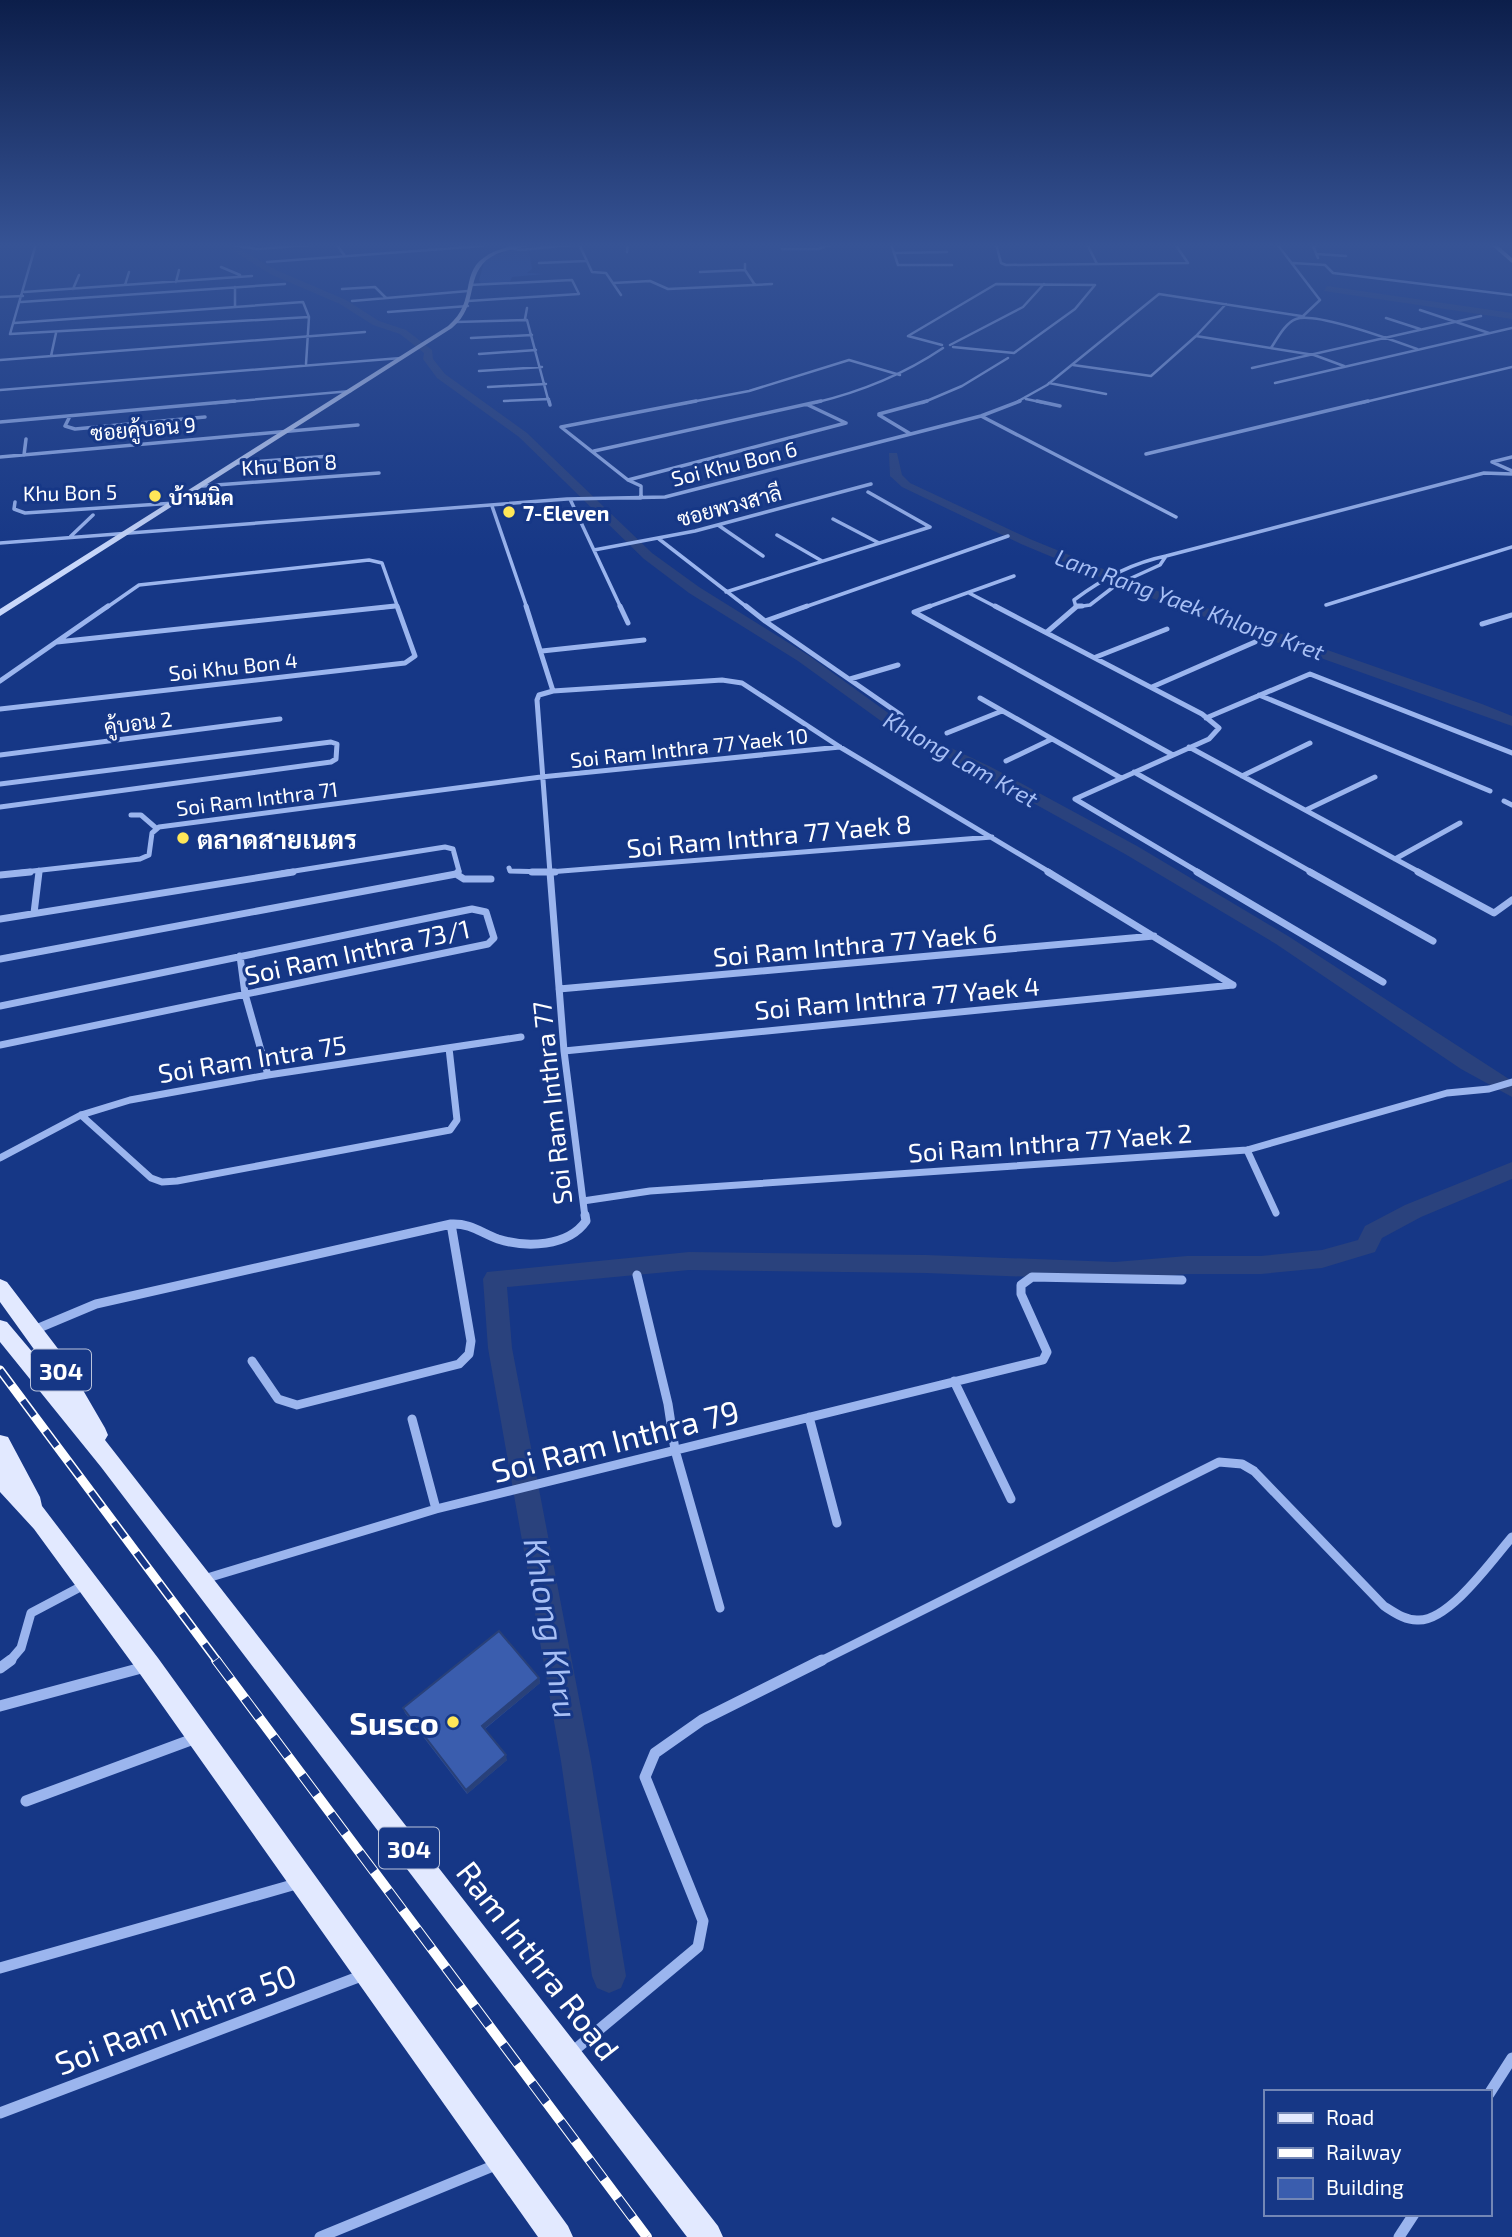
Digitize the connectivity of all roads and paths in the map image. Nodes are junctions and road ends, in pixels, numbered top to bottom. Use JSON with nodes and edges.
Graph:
{"nodes":[{"id":1,"x":53,"y":348,"type":"edge"},
{"id":2,"x":153,"y":348,"type":"edge"},
{"id":3,"x":307,"y":348,"type":"edge"},
{"id":4,"x":415,"y":348,"type":"edge"},
{"id":5,"x":940,"y":348,"type":"edge"},
{"id":6,"x":973,"y":348,"type":"edge"},
{"id":7,"x":1020,"y":348,"type":"edge"},
{"id":8,"x":1093,"y":348,"type":"edge"},
{"id":9,"x":1181,"y":348,"type":"edge"},
{"id":10,"x":1273,"y":348,"type":"edge"},
{"id":11,"x":1341,"y":348,"type":"edge"},
{"id":12,"x":1418,"y":349,"type":"edge"},
{"id":13,"x":536,"y":350,"type":"joint"},
{"id":14,"x":479,"y":354,"type":"dead end"},
{"id":15,"x":1314,"y":355,"type":"junction"},
{"id":16,"x":51,"y":356,"type":"junction"},
{"id":17,"x":401,"y":358,"type":"junction"},
{"id":18,"x":1008,"y":358,"type":"dead end"},
{"id":19,"x":0,"y":360,"type":"edge"},
{"id":20,"x":306,"y":364,"type":"junction"},
{"id":21,"x":1073,"y":365,"type":"junction"},
{"id":22,"x":1345,"y":366,"type":"junction"},
{"id":23,"x":542,"y":367,"type":"junction"},
{"id":24,"x":1512,"y":367,"type":"edge"},
{"id":25,"x":1252,"y":368,"type":"dead end"},
{"id":26,"x":479,"y":371,"type":"dead end"},
{"id":27,"x":70,"y":372,"type":"dead end"},
{"id":28,"x":47,"y":374,"type":"dead end"},
{"id":29,"x":901,"y":375,"type":"junction"},
{"id":30,"x":1049,"y":383,"type":"junction"},
{"id":31,"x":1275,"y":383,"type":"dead end"},
{"id":32,"x":68,"y":384,"type":"junction"},
{"id":33,"x":546,"y":384,"type":"junction"},
{"id":34,"x":45,"y":386,"type":"junction"},
{"id":35,"x":488,"y":387,"type":"dead end"},
{"id":36,"x":0,"y":390,"type":"edge"},
{"id":37,"x":351,"y":391,"type":"junction"},
{"id":38,"x":1106,"y":394,"type":"dead end"},
{"id":39,"x":549,"y":399,"type":"junction"},
{"id":40,"x":1025,"y":399,"type":"junction"},
{"id":41,"x":504,"y":401,"type":"dead end"},
{"id":42,"x":808,"y":404,"type":"junction"},
{"id":43,"x":550,"y":405,"type":"dead end"},
{"id":44,"x":1060,"y":406,"type":"dead end"},
{"id":45,"x":70,"y":416,"type":"junction"},
{"id":46,"x":981,"y":416,"type":"junction"},
{"id":47,"x":205,"y":417,"type":"dead end"},
{"id":48,"x":0,"y":422,"type":"edge"},
{"id":49,"x":358,"y":425,"type":"dead end"},
{"id":50,"x":289,"y":431,"type":"junction"},
{"id":51,"x":909,"y":433,"type":"junction"},
{"id":52,"x":26,"y":439,"type":"dead end"},
{"id":53,"x":594,"y":451,"type":"junction"},
{"id":54,"x":24,"y":454,"type":"junction"},
{"id":55,"x":1146,"y":454,"type":"dead end"},
{"id":56,"x":331,"y":456,"type":"dead end"},
{"id":57,"x":0,"y":457,"type":"edge"},
{"id":58,"x":1512,"y":457,"type":"edge"},
{"id":59,"x":239,"y":463,"type":"junction"},
{"id":60,"x":1512,"y":472,"type":"edge"},
{"id":61,"x":379,"y":473,"type":"dead end"},
{"id":62,"x":628,"y":480,"type":"junction"},
{"id":63,"x":871,"y":484,"type":"dead end"},
{"id":64,"x":203,"y":486,"type":"junction"},
{"id":65,"x":629,"y":492,"type":"junction"},
{"id":66,"x":868,"y":492,"type":"dead end"},
{"id":67,"x":641,"y":498,"type":"junction"},
{"id":68,"x":570,"y":499,"type":"junction"},
{"id":69,"x":15,"y":502,"type":"dead end"},
{"id":70,"x":176,"y":503,"type":"junction"},
{"id":71,"x":492,"y":506,"type":"junction"},
{"id":72,"x":93,"y":515,"type":"dead end"},
{"id":73,"x":1176,"y":516,"type":"dead end"},
{"id":74,"x":833,"y":519,"type":"dead end"},
{"id":75,"x":718,"y":525,"type":"junction"},
{"id":76,"x":129,"y":531,"type":"junction"},
{"id":77,"x":777,"y":535,"type":"dead end"},
{"id":78,"x":71,"y":536,"type":"junction"},
{"id":79,"x":1008,"y":536,"type":"dead end"},
{"id":80,"x":657,"y":540,"type":"junction"},
{"id":81,"x":0,"y":543,"type":"edge"},
{"id":82,"x":879,"y":544,"type":"junction"},
{"id":83,"x":1512,"y":547,"type":"edge"},
{"id":84,"x":594,"y":550,"type":"junction"},
{"id":85,"x":763,"y":556,"type":"dead end"},
{"id":86,"x":1166,"y":556,"type":"junction"},
{"id":87,"x":822,"y":561,"type":"junction"},
{"id":88,"x":1014,"y":576,"type":"dead end"},
{"id":89,"x":726,"y":592,"type":"junction"},
{"id":90,"x":969,"y":593,"type":"junction"},
{"id":91,"x":1326,"y":605,"type":"dead end"},
{"id":92,"x":397,"y":606,"type":"junction"},
{"id":93,"x":1076,"y":607,"type":"junction"},
{"id":94,"x":0,"y":613,"type":"edge"},
{"id":95,"x":1512,"y":615,"type":"edge"},
{"id":96,"x":765,"y":621,"type":"junction"},
{"id":97,"x":628,"y":623,"type":"dead end"},
{"id":98,"x":1482,"y":624,"type":"dead end"},
{"id":99,"x":1167,"y":629,"type":"dead end"},
{"id":100,"x":1047,"y":632,"type":"junction"},
{"id":101,"x":644,"y":640,"type":"dead end"},
{"id":102,"x":54,"y":642,"type":"junction"},
{"id":103,"x":1255,"y":642,"type":"dead end"},
{"id":104,"x":542,"y":651,"type":"junction"},
{"id":105,"x":1096,"y":657,"type":"junction"},
{"id":106,"x":898,"y":665,"type":"dead end"},
{"id":107,"x":850,"y":679,"type":"junction"},
{"id":108,"x":0,"y":681,"type":"edge"},
{"id":109,"x":1153,"y":687,"type":"junction"},
{"id":110,"x":553,"y":691,"type":"junction"},
{"id":111,"x":1259,"y":695,"type":"junction"},
{"id":112,"x":980,"y":698,"type":"dead end"},
{"id":113,"x":0,"y":709,"type":"edge"},
{"id":114,"x":1002,"y":710,"type":"junction"},
{"id":115,"x":901,"y":715,"type":"dead end"},
{"id":116,"x":1206,"y":718,"type":"junction"},
{"id":117,"x":280,"y":719,"type":"dead end"},
{"id":118,"x":947,"y":733,"type":"dead end"},
{"id":119,"x":1052,"y":739,"type":"junction"},
{"id":120,"x":1310,"y":743,"type":"dead end"},
{"id":121,"x":840,"y":747,"type":"junction"},
{"id":122,"x":1189,"y":747,"type":"junction"},
{"id":123,"x":1512,"y":753,"type":"edge"},
{"id":124,"x":0,"y":755,"type":"edge"},
{"id":125,"x":1173,"y":755,"type":"junction"},
{"id":126,"x":1006,"y":761,"type":"dead end"},
{"id":127,"x":1134,"y":772,"type":"junction"},
{"id":128,"x":1242,"y":776,"type":"junction"},
{"id":129,"x":541,"y":777,"type":"junction"},
{"id":130,"x":1375,"y":777,"type":"dead end"},
{"id":131,"x":1121,"y":778,"type":"junction"},
{"id":132,"x":0,"y":784,"type":"edge"},
{"id":133,"x":1490,"y":791,"type":"dead end"},
{"id":134,"x":1504,"y":801,"type":"dead end"},
{"id":135,"x":1512,"y":805,"type":"edge"},
{"id":136,"x":0,"y":807,"type":"edge"},
{"id":137,"x":1306,"y":810,"type":"junction"},
{"id":138,"x":131,"y":815,"type":"dead end"},
{"id":139,"x":1460,"y":823,"type":"dead end"},
{"id":140,"x":156,"y":828,"type":"junction"},
{"id":141,"x":992,"y":836,"type":"junction"},
{"id":142,"x":1395,"y":859,"type":"junction"},
{"id":143,"x":509,"y":868,"type":"dead end"},
{"id":144,"x":39,"y":870,"type":"junction"},
{"id":145,"x":549,"y":872,"type":"junction"},
{"id":146,"x":456,"y":874,"type":"junction"},
{"id":147,"x":0,"y":875,"type":"edge"},
{"id":148,"x":491,"y":879,"type":"dead end"},
{"id":149,"x":1512,"y":900,"type":"edge"},
{"id":150,"x":34,"y":913,"type":"junction"},
{"id":151,"x":0,"y":919,"type":"edge"},
{"id":152,"x":1154,"y":936,"type":"junction"},
{"id":153,"x":1433,"y":941,"type":"dead end"},
{"id":154,"x":240,"y":956,"type":"junction"},
{"id":155,"x":0,"y":959,"type":"edge"},
{"id":156,"x":1383,"y":982,"type":"dead end"},
{"id":157,"x":559,"y":989,"type":"junction"},
{"id":158,"x":245,"y":994,"type":"junction"},
{"id":159,"x":0,"y":1006,"type":"edge"},
{"id":160,"x":522,"y":1037,"type":"dead end"},
{"id":161,"x":0,"y":1045,"type":"edge"},
{"id":162,"x":449,"y":1048,"type":"junction"},
{"id":163,"x":564,"y":1051,"type":"junction"},
{"id":164,"x":268,"y":1075,"type":"junction"},
{"id":165,"x":1512,"y":1082,"type":"edge"},
{"id":166,"x":81,"y":1115,"type":"junction"},
{"id":167,"x":1247,"y":1150,"type":"junction"},
{"id":168,"x":0,"y":1158,"type":"edge"},
{"id":169,"x":583,"y":1201,"type":"junction"},
{"id":170,"x":1276,"y":1213,"type":"dead end"},
{"id":171,"x":451,"y":1224,"type":"junction"},
{"id":172,"x":637,"y":1275,"type":"dead end"},
{"id":173,"x":1182,"y":1280,"type":"dead end"},
{"id":174,"x":0,"y":1287,"type":"edge"},
{"id":175,"x":0,"y":1328,"type":"edge"},
{"id":176,"x":34,"y":1330,"type":"junction"},
{"id":177,"x":251,"y":1361,"type":"dead end"},
{"id":178,"x":954,"y":1381,"type":"junction"},
{"id":179,"x":809,"y":1417,"type":"junction"},
{"id":180,"x":412,"y":1419,"type":"dead end"},
{"id":181,"x":0,"y":1444,"type":"edge"},
{"id":182,"x":675,"y":1451,"type":"junction"},
{"id":183,"x":109,"y":1460,"type":"junction"},
{"id":184,"x":0,"y":1477,"type":"edge"},
{"id":185,"x":1011,"y":1499,"type":"dead end"},
{"id":186,"x":436,"y":1509,"type":"junction"},
{"id":187,"x":42,"y":1522,"type":"junction"},
{"id":188,"x":837,"y":1523,"type":"dead end"},
{"id":189,"x":1512,"y":1537,"type":"edge"},
{"id":190,"x":202,"y":1580,"type":"junction"},
{"id":191,"x":87,"y":1583,"type":"junction"},
{"id":192,"x":720,"y":1608,"type":"dead end"},
{"id":193,"x":149,"y":1666,"type":"junction"},
{"id":194,"x":0,"y":1668,"type":"edge"},
{"id":195,"x":0,"y":1706,"type":"edge"},
{"id":196,"x":199,"y":1737,"type":"junction"},
{"id":197,"x":26,"y":1801,"type":"dead end"},
{"id":198,"x":304,"y":1881,"type":"junction"},
{"id":199,"x":0,"y":1968,"type":"edge"},
{"id":200,"x":369,"y":1973,"type":"junction"},
{"id":201,"x":568,"y":2056,"type":"junction"},
{"id":202,"x":1512,"y":2058,"type":"edge"},
{"id":203,"x":1491,"y":2091,"type":"edge"},
{"id":204,"x":0,"y":2113,"type":"edge"},
{"id":205,"x":503,"y":2162,"type":"junction"},
{"id":206,"x":1413,"y":2216,"type":"edge"},
{"id":207,"x":320,"y":2237,"type":"edge"},
{"id":208,"x":557,"y":2237,"type":"edge"},
{"id":209,"x":708,"y":2237,"type":"edge"},
{"id":210,"x":1399,"y":2237,"type":"edge"}],
"edges":[{"from":1,"to":16,"type":"street"},
{"from":2,"to":16,"type":"street"},
{"from":3,"to":20,"type":"street"},
{"from":4,"to":17,"type":"main road"},
{"from":5,"to":29,"type":"street"},
{"from":6,"to":7,"type":"street"},
{"from":8,"to":21,"type":"street","name":"Soi Khu Bon 6"},
{"from":9,"to":21,"type":"street"},
{"from":10,"to":15,"type":"street"},
{"from":11,"to":15,"type":"street"},
{"from":12,"to":22,"type":"street"},
{"from":13,"to":14,"type":"street"},
{"from":13,"to":23,"type":"street"},
{"from":15,"to":22,"type":"street"},
{"from":15,"to":25,"type":"street"},
{"from":16,"to":19,"type":"street"},
{"from":17,"to":20,"type":"street"},
{"from":17,"to":37,"type":"main road"},
{"from":18,"to":51,"type":"street"},
{"from":20,"to":32,"type":"street"},
{"from":21,"to":30,"type":"street","name":"Soi Khu Bon 6"},
{"from":22,"to":31,"type":"street"},
{"from":23,"to":26,"type":"street"},
{"from":23,"to":33,"type":"street"},
{"from":24,"to":55,"type":"street"},
{"from":27,"to":32,"type":"street"},
{"from":28,"to":34,"type":"street"},
{"from":29,"to":42,"type":"street"},
{"from":29,"to":53,"type":"street"},
{"from":30,"to":38,"type":"street"},
{"from":30,"to":40,"type":"street","name":"Soi Khu Bon 6"},
{"from":32,"to":34,"type":"street"},
{"from":33,"to":35,"type":"street"},
{"from":33,"to":39,"type":"street"},
{"from":34,"to":36,"type":"street"},
{"from":37,"to":45,"type":"street"},
{"from":37,"to":50,"type":"main road"},
{"from":39,"to":41,"type":"street"},
{"from":39,"to":43,"type":"street"},
{"from":40,"to":44,"type":"street"},
{"from":40,"to":46,"type":"street","name":"Soi Khu Bon 6"},
{"from":42,"to":53,"type":"street"},
{"from":42,"to":62,"type":"street"},
{"from":45,"to":47,"type":"street"},
{"from":45,"to":48,"type":"street"},
{"from":46,"to":51,"type":"street","name":"Soi Khu Bon 6"},
{"from":46,"to":73,"type":"street"},
{"from":49,"to":50,"type":"street","name":"ซอยคู้บอน 9"},
{"from":50,"to":54,"type":"street","name":"ซอยคู้บอน 9"},
{"from":50,"to":59,"type":"main road"},
{"from":51,"to":67,"type":"street","name":"Soi Khu Bon 6"},
{"from":52,"to":54,"type":"street"},
{"from":53,"to":62,"type":"street"},
{"from":54,"to":57,"type":"street","name":"ซอยคู้บอน 9"},
{"from":56,"to":59,"type":"street"},
{"from":58,"to":60,"type":"street"},
{"from":59,"to":64,"type":"main road"},
{"from":60,"to":86,"type":"street"},
{"from":61,"to":64,"type":"street","name":"Khu Bon 8"},
{"from":62,"to":65,"type":"street"},
{"from":62,"to":67,"type":"street"},
{"from":63,"to":75,"type":"street","name":"ซอยพวงสาลี"},
{"from":64,"to":70,"type":"main road"},
{"from":65,"to":67,"type":"street","name":"Soi Khu Bon 6"},
{"from":65,"to":68,"type":"street","name":"Soi Khu Bon 6"},
{"from":66,"to":82,"type":"street"},
{"from":68,"to":71,"type":"street","name":"Soi Khu Bon 6"},
{"from":68,"to":84,"type":"street"},
{"from":69,"to":70,"type":"street","name":"Khu Bon 5"},
{"from":70,"to":76,"type":"main road"},
{"from":71,"to":76,"type":"street","name":"Soi Khu Bon 6"},
{"from":71,"to":104,"type":"street"},
{"from":72,"to":78,"type":"street"},
{"from":74,"to":82,"type":"street"},
{"from":75,"to":80,"type":"street","name":"ซอยพวงสาลี"},
{"from":75,"to":85,"type":"street"},
{"from":76,"to":78,"type":"street","name":"Soi Khu Bon 6"},
{"from":76,"to":94,"type":"main road"},
{"from":77,"to":87,"type":"street"},
{"from":78,"to":81,"type":"street","name":"Soi Khu Bon 6"},
{"from":79,"to":96,"type":"street"},
{"from":80,"to":84,"type":"street","name":"ซอยพวงสาลี"},
{"from":80,"to":89,"type":"street"},
{"from":82,"to":87,"type":"street"},
{"from":83,"to":91,"type":"street"},
{"from":84,"to":97,"type":"street"},
{"from":86,"to":93,"type":"street"},
{"from":86,"to":93,"type":"street"},
{"from":87,"to":89,"type":"street"},
{"from":88,"to":90,"type":"street"},
{"from":89,"to":96,"type":"street"},
{"from":90,"to":100,"type":"street"},
{"from":90,"to":125,"type":"street"},
{"from":92,"to":102,"type":"street"},
{"from":92,"to":102,"type":"street"},
{"from":92,"to":113,"type":"street","name":"Soi Khu Bon 4"},
{"from":93,"to":100,"type":"street"},
{"from":95,"to":98,"type":"street"},
{"from":96,"to":107,"type":"street"},
{"from":99,"to":105,"type":"street"},
{"from":100,"to":105,"type":"street"},
{"from":101,"to":104,"type":"street"},
{"from":102,"to":108,"type":"street"},
{"from":103,"to":109,"type":"street"},
{"from":104,"to":110,"type":"street"},
{"from":105,"to":109,"type":"street"},
{"from":106,"to":107,"type":"street"},
{"from":107,"to":115,"type":"street"},
{"from":109,"to":116,"type":"street"},
{"from":110,"to":121,"type":"street"},
{"from":110,"to":129,"type":"street","name":"Soi Ram Inthra 77"},
{"from":111,"to":116,"type":"street"},
{"from":111,"to":123,"type":"street"},
{"from":111,"to":133,"type":"street"},
{"from":112,"to":114,"type":"street"},
{"from":114,"to":118,"type":"street"},
{"from":114,"to":119,"type":"street"},
{"from":116,"to":122,"type":"street"},
{"from":117,"to":124,"type":"street","name":"คู้บอน 2"},
{"from":119,"to":126,"type":"street"},
{"from":119,"to":131,"type":"street"},
{"from":120,"to":128,"type":"street"},
{"from":121,"to":129,"type":"street","name":"Soi Ram Inthra 77 Yaek 10"},
{"from":121,"to":141,"type":"street"},
{"from":122,"to":125,"type":"street"},
{"from":122,"to":128,"type":"street"},
{"from":125,"to":127,"type":"street"},
{"from":127,"to":131,"type":"street"},
{"from":127,"to":153,"type":"street"},
{"from":128,"to":137,"type":"street"},
{"from":129,"to":140,"type":"street","name":"Soi Ram Inthra 71"},
{"from":129,"to":145,"type":"street","name":"Soi Ram Inthra 77"},
{"from":130,"to":137,"type":"street"},
{"from":131,"to":156,"type":"street"},
{"from":132,"to":136,"type":"street"},
{"from":134,"to":135,"type":"street"},
{"from":137,"to":142,"type":"street"},
{"from":138,"to":140,"type":"street"},
{"from":139,"to":142,"type":"street"},
{"from":140,"to":144,"type":"street","name":"Soi Ram Inthra 71"},
{"from":141,"to":145,"type":"street","name":"Soi Ram Inthra 77 Yaek 8"},
{"from":141,"to":152,"type":"street"},
{"from":142,"to":149,"type":"street"},
{"from":143,"to":145,"type":"street","name":"Soi Ram Inthra 77 Yaek 8"},
{"from":144,"to":147,"type":"street","name":"Soi Ram Inthra 71"},
{"from":144,"to":150,"type":"street"},
{"from":145,"to":157,"type":"street","name":"Soi Ram Inthra 77"},
{"from":146,"to":148,"type":"street"},
{"from":146,"to":150,"type":"street"},
{"from":146,"to":155,"type":"street"},
{"from":150,"to":151,"type":"street"},
{"from":152,"to":157,"type":"street","name":"Soi Ram Inthra 77 Yaek 6"},
{"from":152,"to":163,"type":"street","name":"Soi Ram Inthra 77 Yaek 4"},
{"from":154,"to":158,"type":"street"},
{"from":154,"to":158,"type":"street","name":"Soi Ram Inthra 73/1"},
{"from":154,"to":159,"type":"street","name":"Soi Ram Inthra 73/1"},
{"from":157,"to":163,"type":"street","name":"Soi Ram Inthra 77"},
{"from":158,"to":161,"type":"street","name":"Soi Ram Inthra 73/1"},
{"from":158,"to":164,"type":"street"},
{"from":160,"to":162,"type":"street","name":"Soi Ram Intra 75"},
{"from":162,"to":164,"type":"street","name":"Soi Ram Intra 75"},
{"from":162,"to":166,"type":"street"},
{"from":163,"to":169,"type":"street","name":"Soi Ram Inthra 77"},
{"from":164,"to":166,"type":"street","name":"Soi Ram Intra 75"},
{"from":165,"to":167,"type":"street","name":"Soi Ram Inthra 77 Yaek 2"},
{"from":166,"to":168,"type":"street","name":"Soi Ram Intra 75"},
{"from":167,"to":169,"type":"street","name":"Soi Ram Inthra 77 Yaek 2"},
{"from":167,"to":170,"type":"street"},
{"from":169,"to":171,"type":"street","name":"Soi Ram Inthra 77"},
{"from":171,"to":176,"type":"street","name":"Soi Ram Inthra 77"},
{"from":171,"to":177,"type":"street"},
{"from":172,"to":182,"type":"street"},
{"from":173,"to":178,"type":"street","name":"Soi Ram Inthra 79"},
{"from":174,"to":176,"type":"main road","name":"Ram Inthra Road","number":"304"},
{"from":175,"to":183,"type":"main road","name":"Ram Inthra Road","number":"304"},
{"from":176,"to":183,"type":"main road","name":"Ram Inthra Road","number":"304"},
{"from":178,"to":179,"type":"street","name":"Soi Ram Inthra 79"},
{"from":178,"to":185,"type":"street"},
{"from":179,"to":182,"type":"street","name":"Soi Ram Inthra 79"},
{"from":179,"to":188,"type":"street"},
{"from":180,"to":186,"type":"street"},
{"from":181,"to":187,"type":"main road"},
{"from":182,"to":186,"type":"street","name":"Soi Ram Inthra 79"},
{"from":182,"to":192,"type":"street"},
{"from":183,"to":190,"type":"main road","name":"Ram Inthra Road","number":"304"},
{"from":184,"to":187,"type":"main road"},
{"from":186,"to":190,"type":"street","name":"Soi Ram Inthra 79"},
{"from":187,"to":191,"type":"main road"},
{"from":189,"to":201,"type":"street"},
{"from":190,"to":201,"type":"main road","name":"Ram Inthra Road","number":"304"},
{"from":191,"to":193,"type":"main road"},
{"from":191,"to":194,"type":"street"},
{"from":193,"to":195,"type":"street"},
{"from":193,"to":196,"type":"main road"},
{"from":196,"to":197,"type":"street"},
{"from":196,"to":198,"type":"main road"},
{"from":198,"to":199,"type":"street"},
{"from":198,"to":200,"type":"main road"},
{"from":200,"to":204,"type":"street","name":"Soi Ram Inthra 50"},
{"from":200,"to":205,"type":"main road"},
{"from":201,"to":209,"type":"main road","name":"Ram Inthra Road","number":"304"},
{"from":202,"to":203,"type":"street"},
{"from":205,"to":207,"type":"street"},
{"from":205,"to":208,"type":"main road"},
{"from":206,"to":210,"type":"street"}]}
